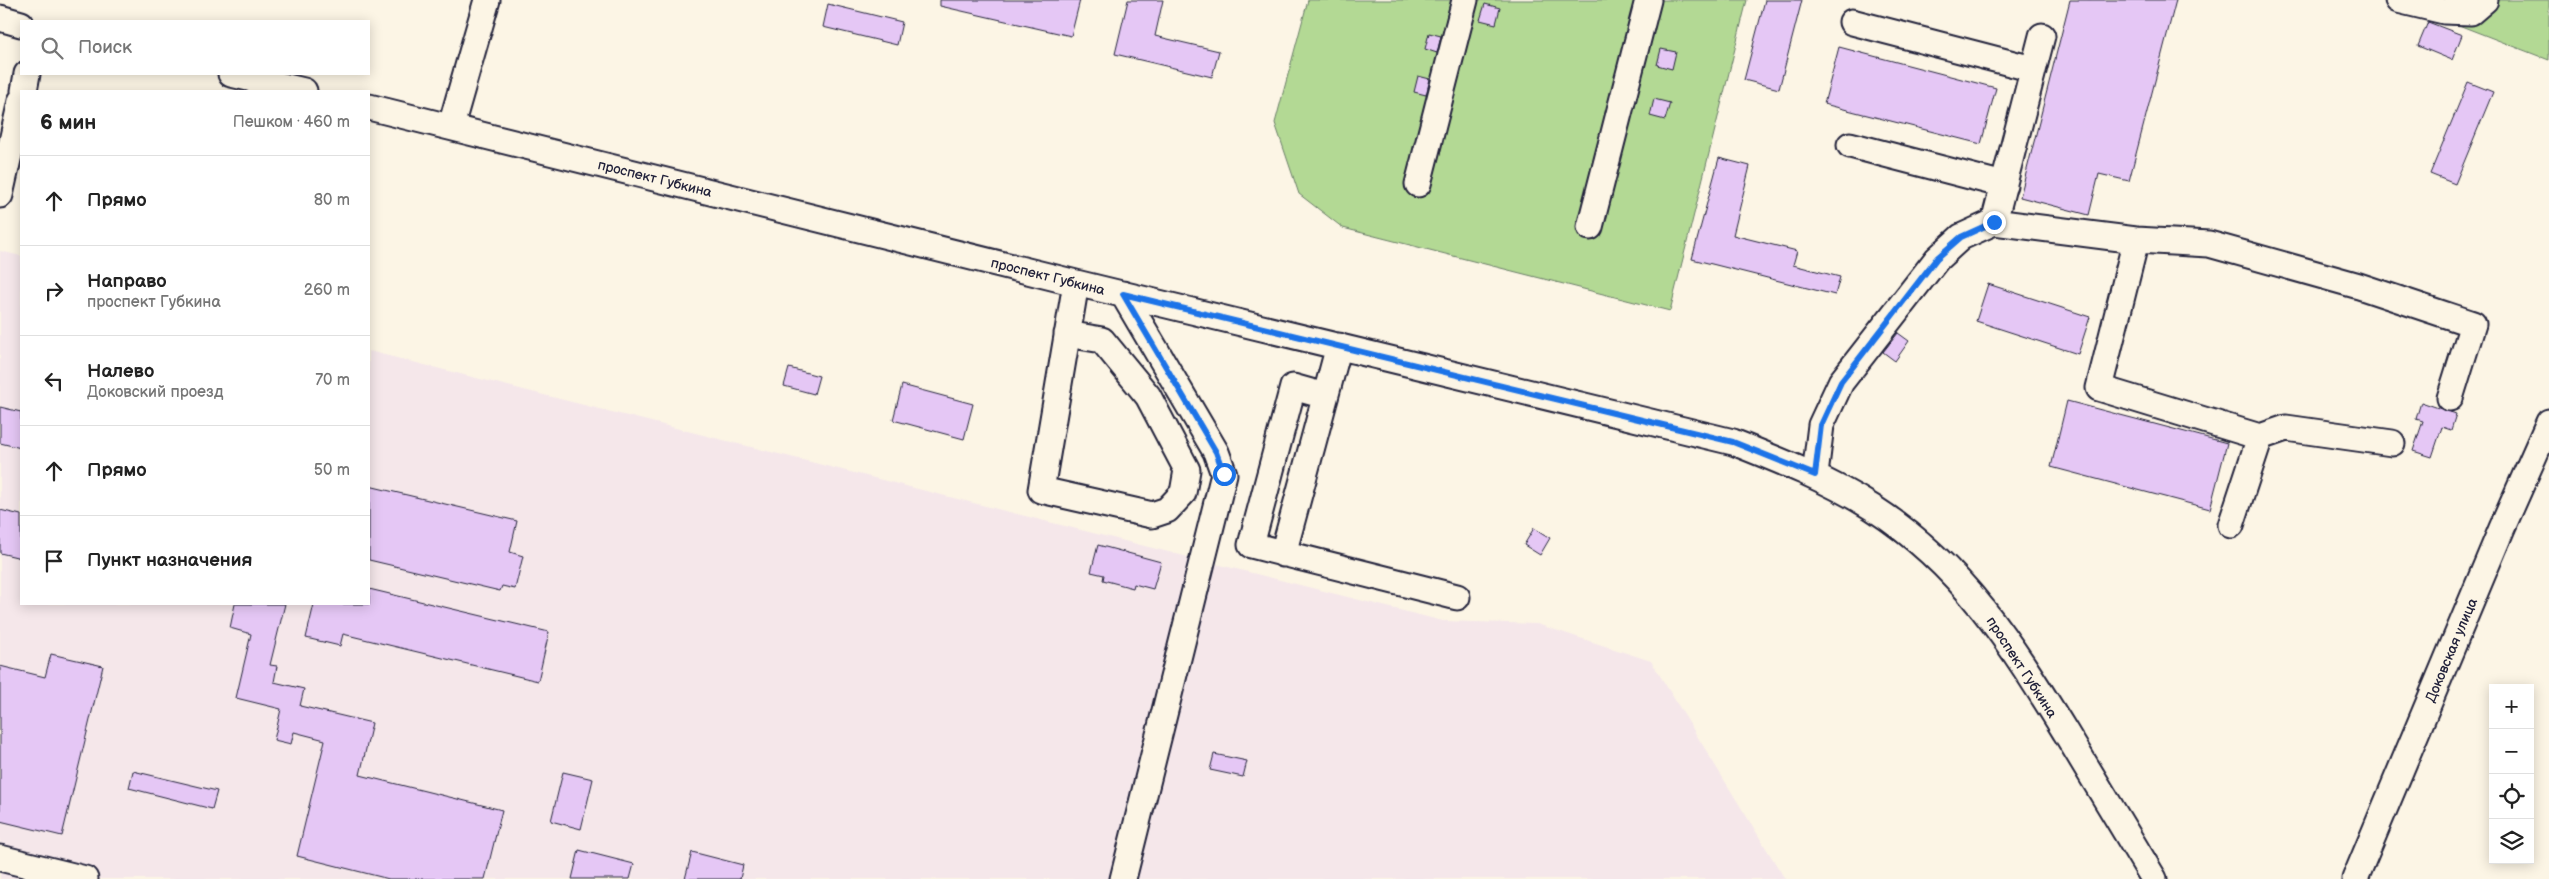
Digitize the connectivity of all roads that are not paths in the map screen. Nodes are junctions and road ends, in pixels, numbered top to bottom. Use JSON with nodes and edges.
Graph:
{"nodes":[{"id":1,"x":486,"y":0,"type":"edge"},
{"id":2,"x":1465,"y":0,"type":"edge"},
{"id":3,"x":1648,"y":0,"type":"edge"},
{"id":4,"x":2400,"y":0,"type":"edge"},
{"id":5,"x":2484,"y":0,"type":"edge"},
{"id":6,"x":0,"y":18,"type":"edge"},
{"id":7,"x":1852,"y":22,"type":"dead end"},
{"id":8,"x":20,"y":24,"type":"edge"},
{"id":9,"x":2042,"y":36,"type":"dead end"},
{"id":10,"x":2033,"y":69,"type":"junction"},
{"id":11,"x":28,"y":75,"type":"edge"},
{"id":12,"x":235,"y":75,"type":"edge"},
{"id":13,"x":24,"y":90,"type":"edge"},
{"id":14,"x":300,"y":90,"type":"edge"},
{"id":15,"x":20,"y":105,"type":"edge"},
{"id":16,"x":370,"y":107,"type":"edge"},
{"id":17,"x":451,"y":126,"type":"junction"},
{"id":18,"x":1850,"y":145,"type":"dead end"},
{"id":19,"x":1418,"y":184,"type":"dead end"},
{"id":20,"x":2004,"y":185,"type":"junction"},
{"id":21,"x":0,"y":195,"type":"edge"},
{"id":22,"x":1994,"y":222,"type":"junction"},
{"id":23,"x":1590,"y":227,"type":"dead end"},
{"id":24,"x":2136,"y":240,"type":"junction"},
{"id":25,"x":1076,"y":283,"type":"junction"},
{"id":26,"x":1123,"y":294,"type":"junction"},
{"id":27,"x":1067,"y":334,"type":"junction"},
{"id":28,"x":1339,"y":346,"type":"junction"},
{"id":29,"x":1325,"y":396,"type":"junction"},
{"id":30,"x":2450,"y":398,"type":"dead end"},
{"id":31,"x":2549,"y":422,"type":"edge"},
{"id":32,"x":2260,"y":437,"type":"junction"},
{"id":33,"x":2392,"y":443,"type":"dead end"},
{"id":34,"x":1815,"y":475,"type":"junction"},
{"id":35,"x":2231,"y":525,"type":"dead end"},
{"id":36,"x":1283,"y":554,"type":"junction"},
{"id":37,"x":1457,"y":597,"type":"dead end"},
{"id":38,"x":0,"y":858,"type":"edge"},
{"id":39,"x":85,"y":879,"type":"edge"},
{"id":40,"x":1123,"y":879,"type":"edge"},
{"id":41,"x":2154,"y":879,"type":"edge"},
{"id":42,"x":2355,"y":879,"type":"edge"}],
"edges":[{"from":1,"to":17,"type":"street"},
{"from":2,"to":19,"type":"street"},
{"from":3,"to":23,"type":"street"},
{"from":4,"to":5,"type":"street"},
{"from":6,"to":8,"type":"street"},
{"from":7,"to":10,"type":"street"},
{"from":9,"to":10,"type":"street"},
{"from":10,"to":20,"type":"street"},
{"from":11,"to":13,"type":"street"},
{"from":12,"to":14,"type":"street"},
{"from":15,"to":21,"type":"street"},
{"from":16,"to":17,"type":"street","name":"проспект Губкина"},
{"from":17,"to":25,"type":"street","name":"проспект Губкина"},
{"from":18,"to":20,"type":"street"},
{"from":20,"to":22,"type":"street"},
{"from":22,"to":24,"type":"street"},
{"from":22,"to":34,"type":"street"},
{"from":24,"to":30,"type":"street"},
{"from":24,"to":32,"type":"street"},
{"from":25,"to":26,"type":"street","name":"проспект Губкина"},
{"from":25,"to":27,"type":"street"},
{"from":26,"to":28,"type":"street","name":"проспект Губкина"},
{"from":26,"to":40,"type":"street"},
{"from":27,"to":27,"type":"street"},
{"from":28,"to":29,"type":"street"},
{"from":28,"to":34,"type":"street","name":"проспект Губкина"},
{"from":29,"to":36,"type":"street"},
{"from":29,"to":36,"type":"street"},
{"from":31,"to":42,"type":"street","name":"Доковская улица"},
{"from":32,"to":33,"type":"street"},
{"from":32,"to":35,"type":"street"},
{"from":34,"to":41,"type":"street","name":"проспект Губкина"},
{"from":36,"to":37,"type":"street"},
{"from":38,"to":39,"type":"street"}]}
